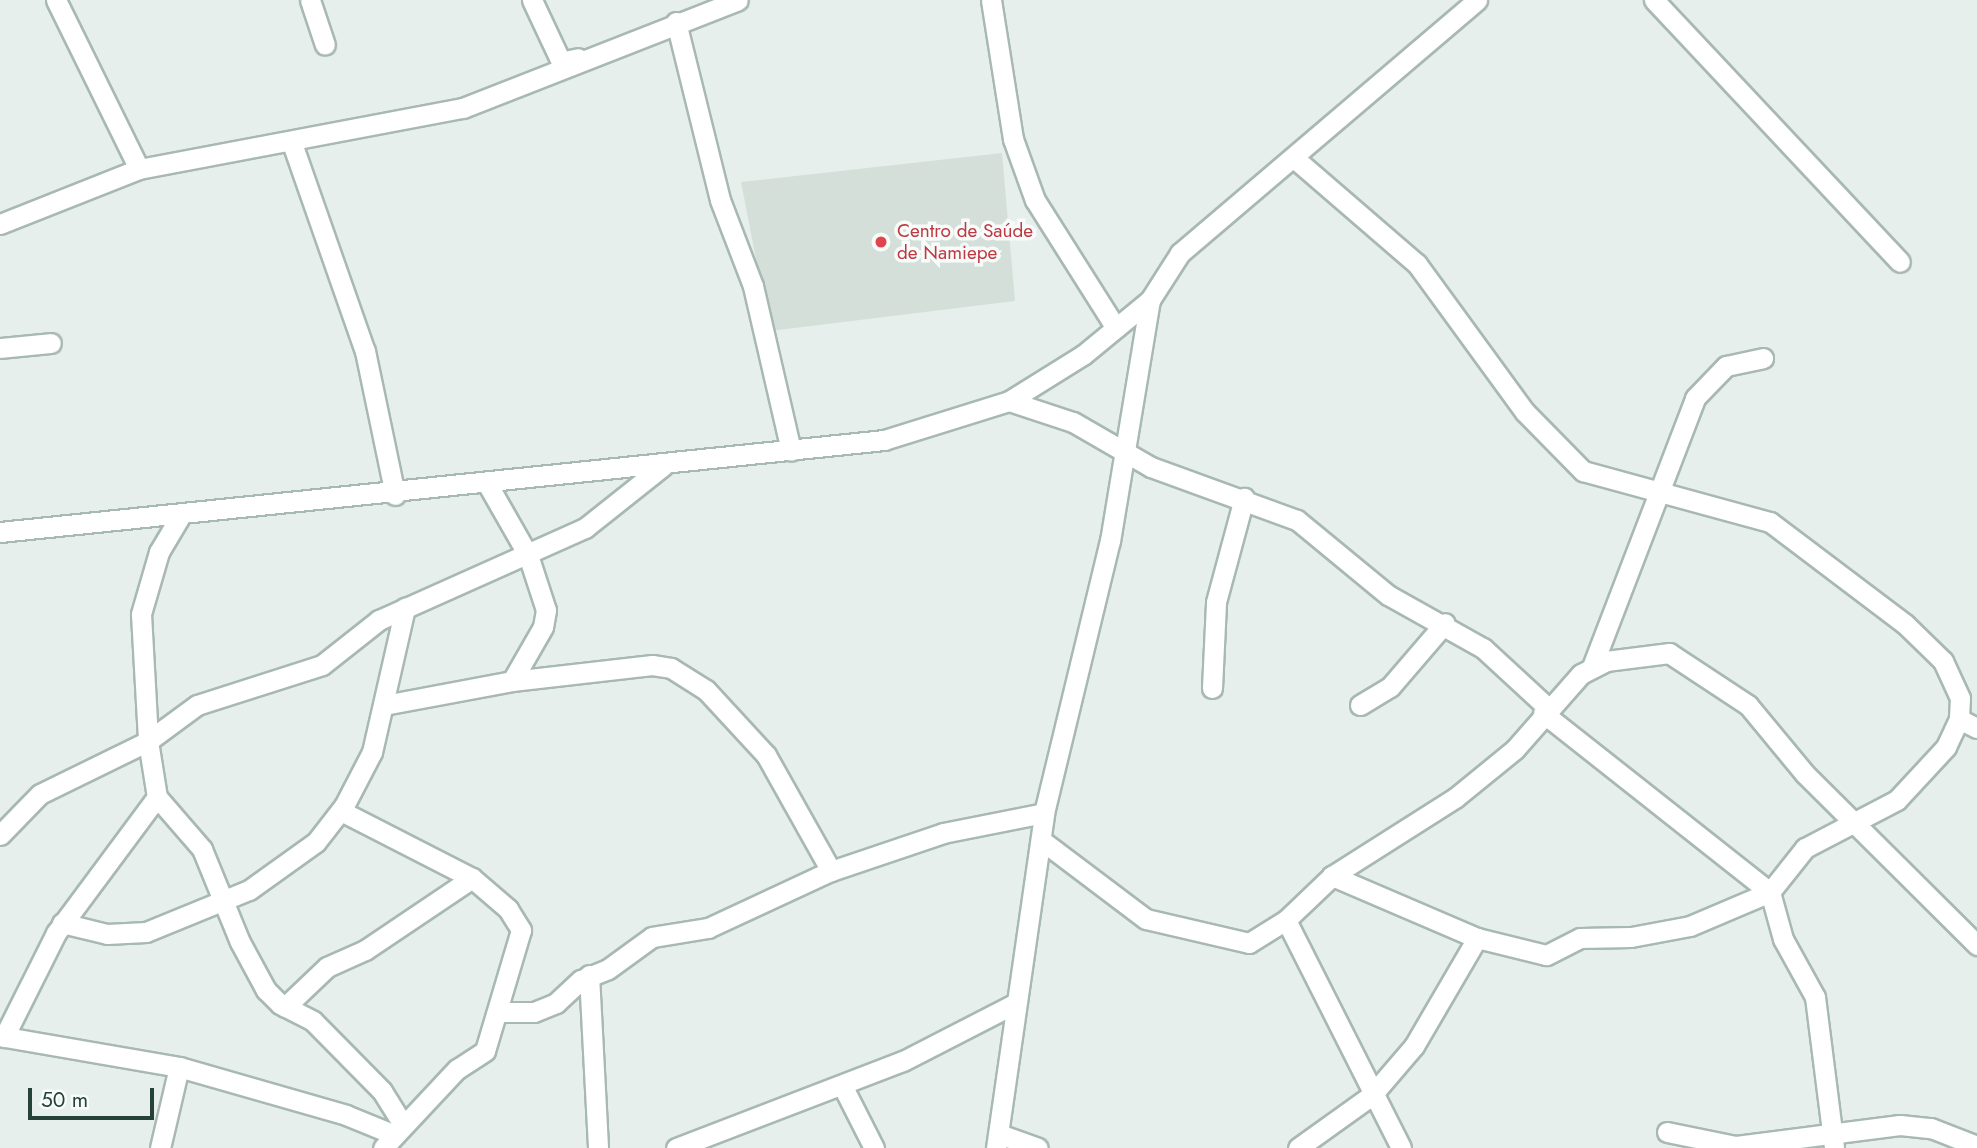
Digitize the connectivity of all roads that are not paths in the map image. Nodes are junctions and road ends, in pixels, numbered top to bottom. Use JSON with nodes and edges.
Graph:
{"nodes":[{"id":1,"x":56,"y":0,"type":"edge"},
{"id":2,"x":310,"y":0,"type":"edge"},
{"id":3,"x":531,"y":0,"type":"edge"},
{"id":4,"x":738,"y":0,"type":"edge"},
{"id":5,"x":991,"y":0,"type":"edge"},
{"id":6,"x":1478,"y":0,"type":"edge"},
{"id":7,"x":1654,"y":0,"type":"edge"},
{"id":8,"x":676,"y":22,"type":"junction"},
{"id":9,"x":325,"y":45,"type":"dead end"},
{"id":10,"x":593,"y":55,"type":"junction"},
{"id":11,"x":292,"y":144,"type":"junction"},
{"id":12,"x":1294,"y":158,"type":"junction"},
{"id":13,"x":139,"y":169,"type":"junction"},
{"id":14,"x":0,"y":224,"type":"edge"},
{"id":15,"x":1899,"y":262,"type":"dead end"},
{"id":16,"x":1150,"y":300,"type":"junction"},
{"id":17,"x":1116,"y":328,"type":"junction"},
{"id":18,"x":51,"y":344,"type":"dead end"},
{"id":19,"x":0,"y":348,"type":"edge"},
{"id":20,"x":1762,"y":358,"type":"dead end"},
{"id":21,"x":1009,"y":401,"type":"junction"},
{"id":22,"x":791,"y":451,"type":"junction"},
{"id":23,"x":1126,"y":456,"type":"junction"},
{"id":24,"x":664,"y":466,"type":"junction"},
{"id":25,"x":488,"y":485,"type":"junction"},
{"id":26,"x":1658,"y":490,"type":"junction"},
{"id":27,"x":395,"y":495,"type":"junction"},
{"id":28,"x":1244,"y":498,"type":"junction"},
{"id":29,"x":181,"y":514,"type":"junction"},
{"id":30,"x":0,"y":532,"type":"edge"},
{"id":31,"x":528,"y":555,"type":"junction"},
{"id":32,"x":405,"y":608,"type":"junction"},
{"id":33,"x":1445,"y":623,"type":"junction"},
{"id":34,"x":1592,"y":667,"type":"junction"},
{"id":35,"x":512,"y":681,"type":"junction"},
{"id":36,"x":1212,"y":688,"type":"dead end"},
{"id":37,"x":384,"y":705,"type":"junction"},
{"id":38,"x":1360,"y":705,"type":"dead end"},
{"id":39,"x":1545,"y":710,"type":"junction"},
{"id":40,"x":1968,"y":724,"type":"edge"},
{"id":41,"x":148,"y":741,"type":"junction"},
{"id":42,"x":158,"y":797,"type":"junction"},
{"id":43,"x":341,"y":811,"type":"junction"},
{"id":44,"x":1044,"y":813,"type":"junction"},
{"id":45,"x":1856,"y":820,"type":"junction"},
{"id":46,"x":0,"y":835,"type":"edge"},
{"id":47,"x":1041,"y":840,"type":"junction"},
{"id":48,"x":831,"y":871,"type":"junction"},
{"id":49,"x":1332,"y":876,"type":"junction"},
{"id":50,"x":472,"y":878,"type":"junction"},
{"id":51,"x":1770,"y":892,"type":"junction"},
{"id":52,"x":222,"y":902,"type":"junction"},
{"id":53,"x":1286,"y":920,"type":"junction"},
{"id":54,"x":62,"y":923,"type":"junction"},
{"id":55,"x":1478,"y":938,"type":"junction"},
{"id":56,"x":1977,"y":945,"type":"edge"},
{"id":57,"x":589,"y":975,"type":"junction"},
{"id":58,"x":1016,"y":1003,"type":"junction"},
{"id":59,"x":285,"y":1007,"type":"junction"},
{"id":60,"x":500,"y":1012,"type":"junction"},
{"id":61,"x":2,"y":1036,"type":"edge"},
{"id":62,"x":179,"y":1067,"type":"junction"},
{"id":63,"x":842,"y":1085,"type":"junction"},
{"id":64,"x":1372,"y":1095,"type":"junction"},
{"id":65,"x":1667,"y":1132,"type":"dead end"},
{"id":66,"x":393,"y":1136,"type":"edge"},
{"id":67,"x":1834,"y":1140,"type":"edge"},
{"id":68,"x":998,"y":1141,"type":"edge"},
{"id":69,"x":1977,"y":1146,"type":"edge"},
{"id":70,"x":160,"y":1148,"type":"edge"},
{"id":71,"x":598,"y":1148,"type":"edge"},
{"id":72,"x":676,"y":1148,"type":"edge"},
{"id":73,"x":874,"y":1148,"type":"edge"},
{"id":74,"x":1038,"y":1148,"type":"edge"},
{"id":75,"x":1298,"y":1148,"type":"edge"},
{"id":76,"x":1401,"y":1148,"type":"edge"}],
"edges":[{"from":1,"to":13,"type":"street"},
{"from":2,"to":9,"type":"street"},
{"from":3,"to":10,"type":"street"},
{"from":4,"to":8,"type":"street"},
{"from":5,"to":17,"type":"street"},
{"from":6,"to":12,"type":"street"},
{"from":7,"to":15,"type":"street"},
{"from":8,"to":10,"type":"street"},
{"from":8,"to":22,"type":"street"},
{"from":10,"to":11,"type":"street"},
{"from":11,"to":13,"type":"street"},
{"from":11,"to":27,"type":"street"},
{"from":12,"to":16,"type":"street"},
{"from":12,"to":26,"type":"street"},
{"from":13,"to":14,"type":"street"},
{"from":16,"to":17,"type":"street"},
{"from":16,"to":23,"type":"street"},
{"from":17,"to":21,"type":"street"},
{"from":18,"to":19,"type":"street"},
{"from":20,"to":26,"type":"street"},
{"from":21,"to":22,"type":"street"},
{"from":21,"to":23,"type":"street"},
{"from":22,"to":24,"type":"street"},
{"from":23,"to":28,"type":"street"},
{"from":23,"to":44,"type":"street"},
{"from":24,"to":25,"type":"street"},
{"from":24,"to":31,"type":"street"},
{"from":25,"to":27,"type":"street"},
{"from":25,"to":31,"type":"street"},
{"from":26,"to":34,"type":"street"},
{"from":26,"to":40,"type":"street"},
{"from":27,"to":29,"type":"street"},
{"from":28,"to":33,"type":"street"},
{"from":28,"to":36,"type":"street"},
{"from":29,"to":30,"type":"street"},
{"from":29,"to":41,"type":"street"},
{"from":31,"to":32,"type":"street"},
{"from":31,"to":35,"type":"street"},
{"from":32,"to":37,"type":"street"},
{"from":32,"to":41,"type":"street"},
{"from":33,"to":38,"type":"street"},
{"from":33,"to":39,"type":"street"},
{"from":34,"to":39,"type":"street"},
{"from":34,"to":45,"type":"street"},
{"from":35,"to":37,"type":"street"},
{"from":35,"to":48,"type":"street"},
{"from":37,"to":43,"type":"street"},
{"from":39,"to":49,"type":"street"},
{"from":39,"to":51,"type":"street"},
{"from":40,"to":45,"type":"street"},
{"from":41,"to":42,"type":"street"},
{"from":41,"to":46,"type":"street"},
{"from":42,"to":52,"type":"street"},
{"from":42,"to":54,"type":"street"},
{"from":43,"to":50,"type":"street"},
{"from":43,"to":52,"type":"street"},
{"from":44,"to":47,"type":"street"},
{"from":44,"to":48,"type":"street"},
{"from":45,"to":51,"type":"street"},
{"from":45,"to":56,"type":"street"},
{"from":47,"to":53,"type":"street"},
{"from":47,"to":58,"type":"street"},
{"from":48,"to":57,"type":"street"},
{"from":49,"to":53,"type":"street"},
{"from":49,"to":55,"type":"street"},
{"from":50,"to":59,"type":"street"},
{"from":50,"to":60,"type":"street"},
{"from":51,"to":55,"type":"street"},
{"from":51,"to":67,"type":"street"},
{"from":52,"to":54,"type":"street"},
{"from":52,"to":59,"type":"street"},
{"from":53,"to":64,"type":"street"},
{"from":54,"to":61,"type":"street"},
{"from":55,"to":64,"type":"street"},
{"from":57,"to":60,"type":"street"},
{"from":57,"to":71,"type":"street"},
{"from":58,"to":63,"type":"street"},
{"from":58,"to":68,"type":"street"},
{"from":59,"to":66,"type":"street"},
{"from":60,"to":66,"type":"street"},
{"from":61,"to":62,"type":"street"},
{"from":62,"to":66,"type":"street"},
{"from":62,"to":70,"type":"street"},
{"from":63,"to":72,"type":"street"},
{"from":63,"to":73,"type":"street"},
{"from":64,"to":75,"type":"street"},
{"from":64,"to":76,"type":"street"},
{"from":65,"to":67,"type":"street"},
{"from":67,"to":69,"type":"street"},
{"from":68,"to":74,"type":"street"}]}
